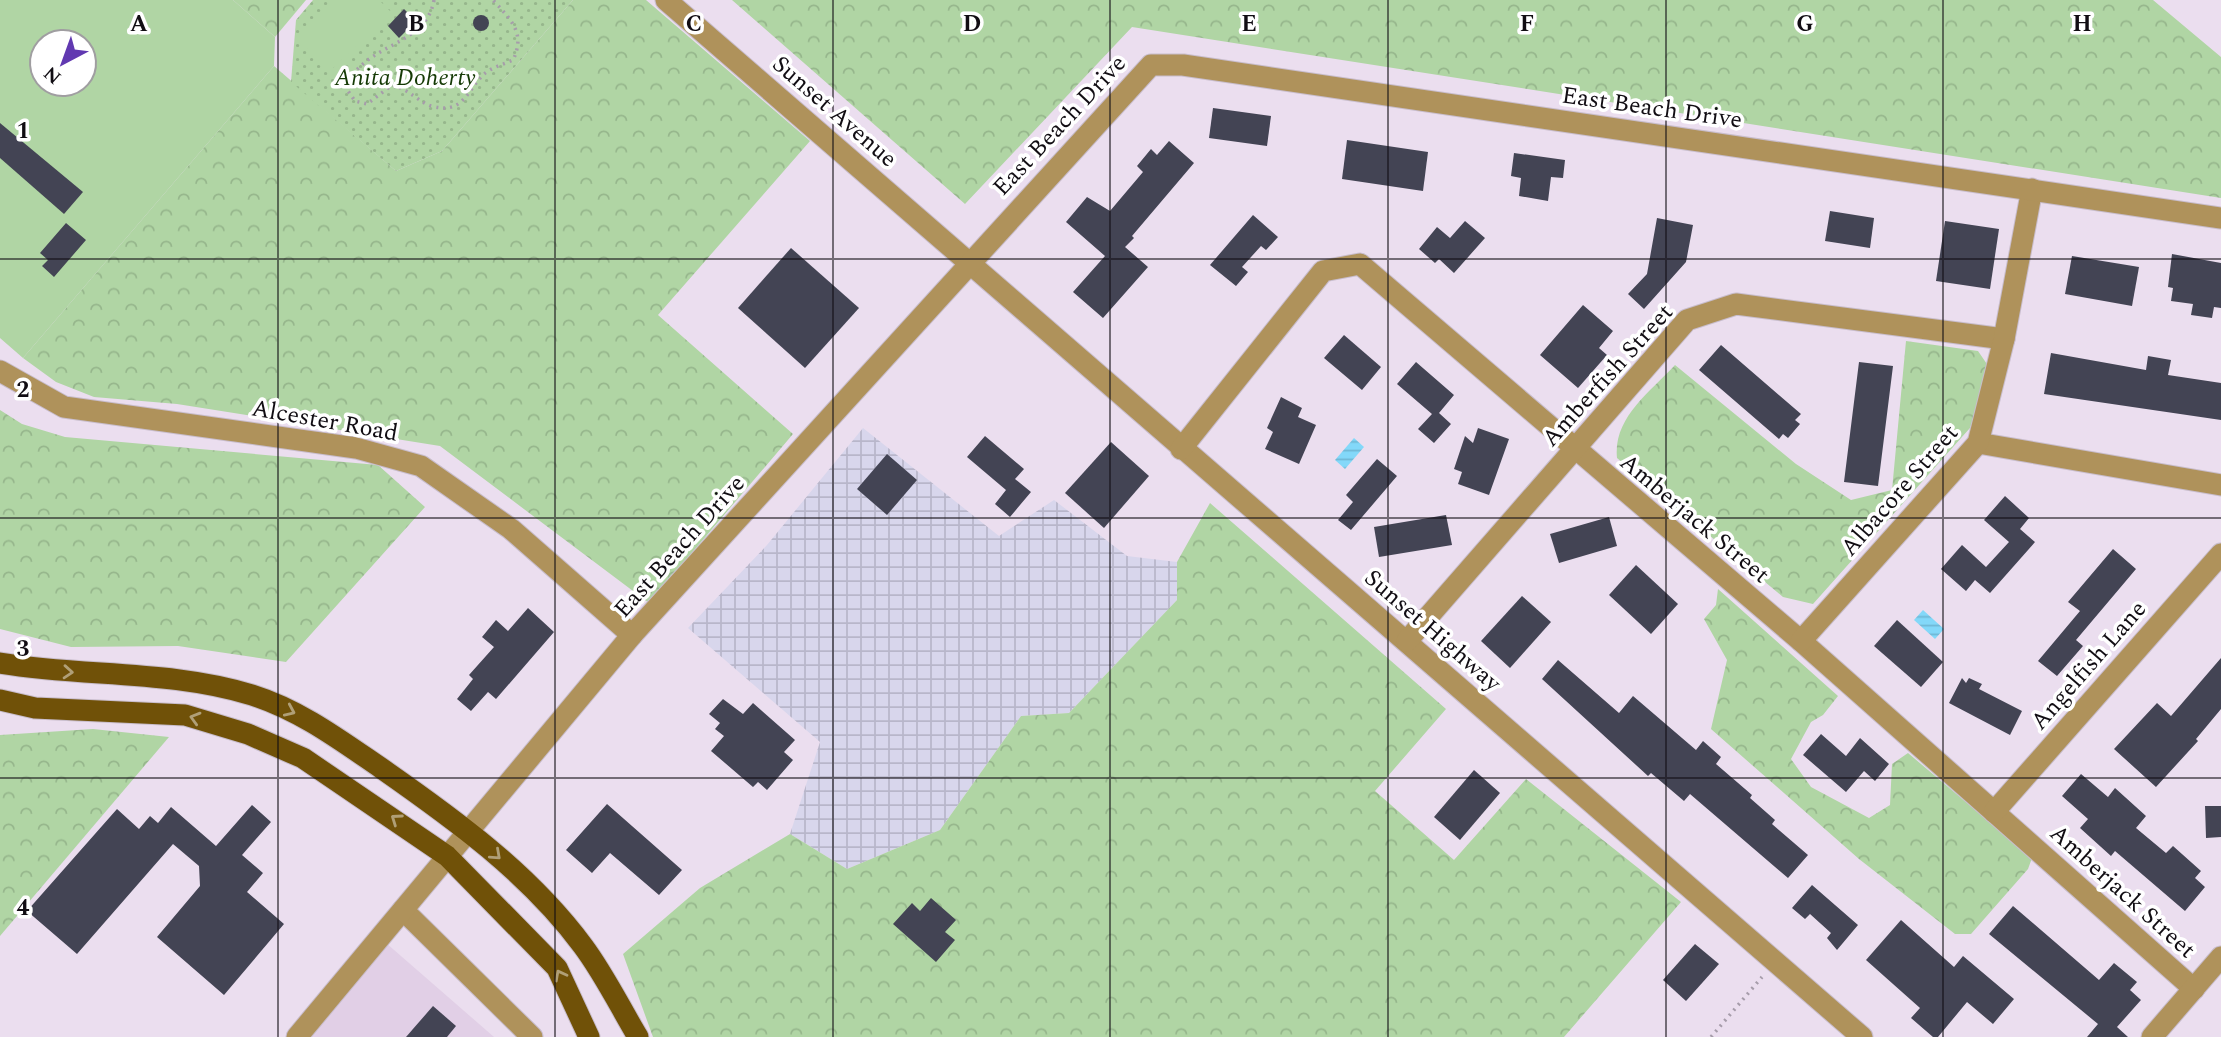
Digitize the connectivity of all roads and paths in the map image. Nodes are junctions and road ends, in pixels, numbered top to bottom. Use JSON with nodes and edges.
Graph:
{"nodes":[{"id":1,"x":434,"y":0,"type":"edge"},
{"id":2,"x":493,"y":0,"type":"edge"},
{"id":3,"x":666,"y":0,"type":"edge"},
{"id":4,"x":2032,"y":189,"type":"junction"},
{"id":5,"x":2221,"y":218,"type":"edge"},
{"id":6,"x":970,"y":262,"type":"junction"},
{"id":7,"x":2004,"y":339,"type":"junction"},
{"id":8,"x":0,"y":371,"type":"edge"},
{"id":9,"x":1978,"y":443,"type":"junction"},
{"id":10,"x":1181,"y":449,"type":"junction"},
{"id":11,"x":1574,"y":450,"type":"junction"},
{"id":12,"x":2221,"y":485,"type":"edge"},
{"id":13,"x":2221,"y":554,"type":"edge"},
{"id":14,"x":632,"y":635,"type":"junction"},
{"id":15,"x":1407,"y":641,"type":"junction"},
{"id":16,"x":1801,"y":641,"type":"junction"},
{"id":17,"x":0,"y":663,"type":"edge"},
{"id":18,"x":0,"y":700,"type":"edge"},
{"id":19,"x":1994,"y":811,"type":"junction"},
{"id":20,"x":467,"y":830,"type":"junction"},
{"id":21,"x":447,"y":856,"type":"junction"},
{"id":22,"x":403,"y":911,"type":"junction"},
{"id":23,"x":2221,"y":957,"type":"edge"},
{"id":24,"x":1775,"y":962,"type":"junction"},
{"id":25,"x":2194,"y":989,"type":"junction"},
{"id":26,"x":297,"y":1037,"type":"edge"},
{"id":27,"x":532,"y":1037,"type":"edge"},
{"id":28,"x":589,"y":1037,"type":"edge"},
{"id":29,"x":638,"y":1037,"type":"edge"},
{"id":30,"x":1711,"y":1037,"type":"edge"},
{"id":31,"x":1862,"y":1037,"type":"edge"},
{"id":32,"x":2151,"y":1037,"type":"edge"}],
"edges":[{"from":1,"to":2,"type":"path"},
{"from":3,"to":6,"type":"street","name":"Sunset Avenue"},
{"from":4,"to":5,"type":"street","name":"East Beach Drive"},
{"from":4,"to":6,"type":"street","name":"East Beach Drive"},
{"from":4,"to":7,"type":"street","name":"Albacore Street"},
{"from":6,"to":10,"type":"street","name":"Sunset Highway"},
{"from":6,"to":14,"type":"street","name":"East Beach Drive"},
{"from":7,"to":9,"type":"street","name":"Albacore Street"},
{"from":7,"to":11,"type":"street","name":"Amberfish Street"},
{"from":8,"to":14,"type":"street","name":"Alcester Road"},
{"from":9,"to":12,"type":"street"},
{"from":9,"to":16,"type":"street","name":"Albacore Street"},
{"from":10,"to":11,"type":"street","name":"Amberjack Street"},
{"from":10,"to":15,"type":"street","name":"Sunset Highway"},
{"from":11,"to":15,"type":"street","name":"Amberfish Street"},
{"from":11,"to":16,"type":"street","name":"Amberjack Street"},
{"from":13,"to":19,"type":"street","name":"Angelfish Lane"},
{"from":14,"to":20,"type":"street","name":"East Beach Drive"},
{"from":15,"to":24,"type":"street","name":"Sunset Highway"},
{"from":16,"to":19,"type":"street","name":"Amberjack Street"},
{"from":17,"to":20,"type":"main road","one_way":true},
{"from":21,"to":18,"type":"main road","one_way":true},
{"from":19,"to":25,"type":"street","name":"Amberjack Street"},
{"from":20,"to":21,"type":"street","name":"East Beach Drive"},
{"from":20,"to":29,"type":"main road","one_way":true},
{"from":21,"to":22,"type":"street","name":"East Beach Drive"},
{"from":28,"to":21,"type":"main road","one_way":true},
{"from":22,"to":26,"type":"street","name":"East Beach Drive"},
{"from":22,"to":27,"type":"street"},
{"from":23,"to":25,"type":"street"},
{"from":24,"to":30,"type":"path"},
{"from":24,"to":31,"type":"street","name":"Sunset Highway"},
{"from":25,"to":32,"type":"street"}]}
